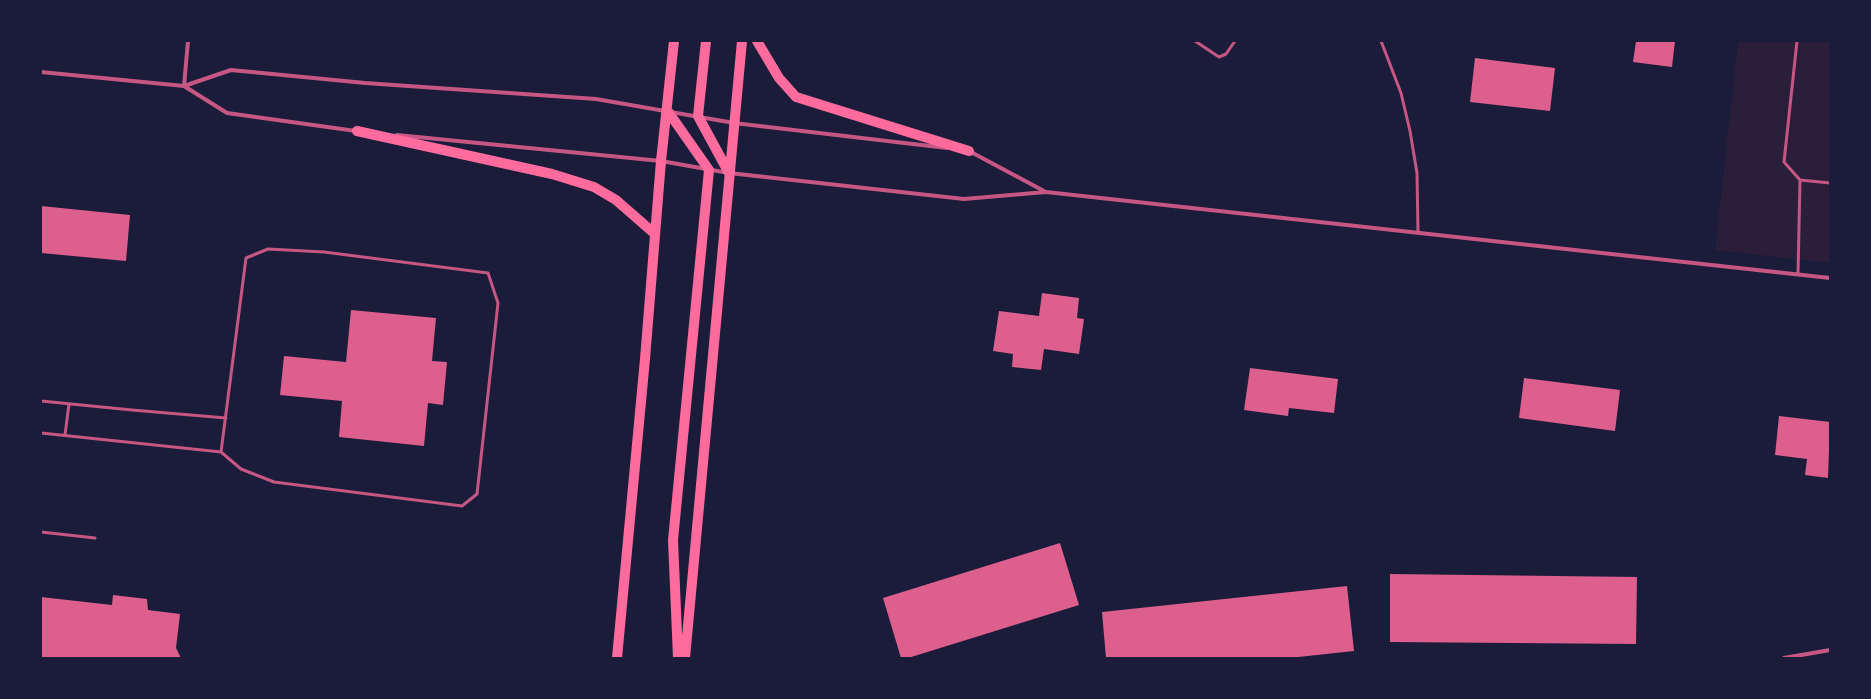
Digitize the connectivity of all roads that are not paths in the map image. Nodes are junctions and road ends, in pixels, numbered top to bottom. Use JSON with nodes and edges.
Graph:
{"nodes":[{"id":1,"x":188,"y":41,"type":"edge"},
{"id":2,"x":674,"y":41,"type":"edge"},
{"id":3,"x":706,"y":41,"type":"edge"},
{"id":4,"x":742,"y":41,"type":"edge"},
{"id":5,"x":757,"y":41,"type":"edge"},
{"id":6,"x":1195,"y":41,"type":"edge"},
{"id":7,"x":1235,"y":41,"type":"edge"},
{"id":8,"x":1381,"y":41,"type":"edge"},
{"id":9,"x":1797,"y":41,"type":"edge"},
{"id":10,"x":41,"y":72,"type":"edge"},
{"id":11,"x":184,"y":86,"type":"junction"},
{"id":12,"x":667,"y":110,"type":"junction"},
{"id":13,"x":698,"y":116,"type":"junction"},
{"id":14,"x":734,"y":123,"type":"junction"},
{"id":15,"x":358,"y":131,"type":"junction"},
{"id":16,"x":969,"y":151,"type":"junction"},
{"id":17,"x":661,"y":161,"type":"junction"},
{"id":18,"x":709,"y":170,"type":"junction"},
{"id":19,"x":729,"y":173,"type":"junction"},
{"id":20,"x":1800,"y":180,"type":"junction"},
{"id":21,"x":1830,"y":183,"type":"edge"},
{"id":22,"x":1046,"y":192,"type":"junction"},
{"id":23,"x":1418,"y":233,"type":"junction"},
{"id":24,"x":655,"y":234,"type":"junction"},
{"id":25,"x":1798,"y":274,"type":"junction"},
{"id":26,"x":1830,"y":278,"type":"edge"},
{"id":27,"x":41,"y":401,"type":"edge"},
{"id":28,"x":69,"y":404,"type":"junction"},
{"id":29,"x":226,"y":418,"type":"junction"},
{"id":30,"x":41,"y":433,"type":"edge"},
{"id":31,"x":65,"y":435,"type":"junction"},
{"id":32,"x":222,"y":452,"type":"junction"},
{"id":33,"x":41,"y":532,"type":"edge"},
{"id":34,"x":95,"y":538,"type":"dead end"},
{"id":35,"x":1830,"y":650,"type":"edge"},
{"id":36,"x":617,"y":658,"type":"edge"},
{"id":37,"x":678,"y":658,"type":"edge"},
{"id":38,"x":685,"y":658,"type":"edge"},
{"id":39,"x":1784,"y":658,"type":"edge"}],
"edges":[{"from":1,"to":11,"type":"street"},
{"from":2,"to":12,"type":"main road"},
{"from":3,"to":13,"type":"main road"},
{"from":4,"to":14,"type":"main road"},
{"from":5,"to":16,"type":"main road"},
{"from":6,"to":7,"type":"lane"},
{"from":8,"to":23,"type":"lane"},
{"from":9,"to":20,"type":"lane"},
{"from":10,"to":11,"type":"street"},
{"from":11,"to":12,"type":"street"},
{"from":11,"to":15,"type":"street"},
{"from":12,"to":13,"type":"street"},
{"from":12,"to":17,"type":"main road"},
{"from":12,"to":18,"type":"main road"},
{"from":13,"to":14,"type":"street"},
{"from":13,"to":19,"type":"main road"},
{"from":14,"to":16,"type":"street"},
{"from":14,"to":19,"type":"main road"},
{"from":15,"to":17,"type":"street"},
{"from":15,"to":24,"type":"main road"},
{"from":16,"to":22,"type":"street"},
{"from":17,"to":18,"type":"street"},
{"from":17,"to":24,"type":"main road"},
{"from":18,"to":19,"type":"street"},
{"from":18,"to":37,"type":"main road"},
{"from":19,"to":22,"type":"street"},
{"from":19,"to":38,"type":"main road"},
{"from":20,"to":21,"type":"lane"},
{"from":20,"to":25,"type":"lane"},
{"from":22,"to":23,"type":"street"},
{"from":23,"to":25,"type":"street"},
{"from":24,"to":36,"type":"main road"},
{"from":25,"to":26,"type":"street"},
{"from":27,"to":28,"type":"lane"},
{"from":28,"to":29,"type":"lane"},
{"from":28,"to":31,"type":"lane"},
{"from":29,"to":32,"type":"lane"},
{"from":29,"to":32,"type":"lane"},
{"from":30,"to":31,"type":"lane"},
{"from":31,"to":32,"type":"lane"},
{"from":33,"to":34,"type":"lane"},
{"from":35,"to":39,"type":"street"}]}
